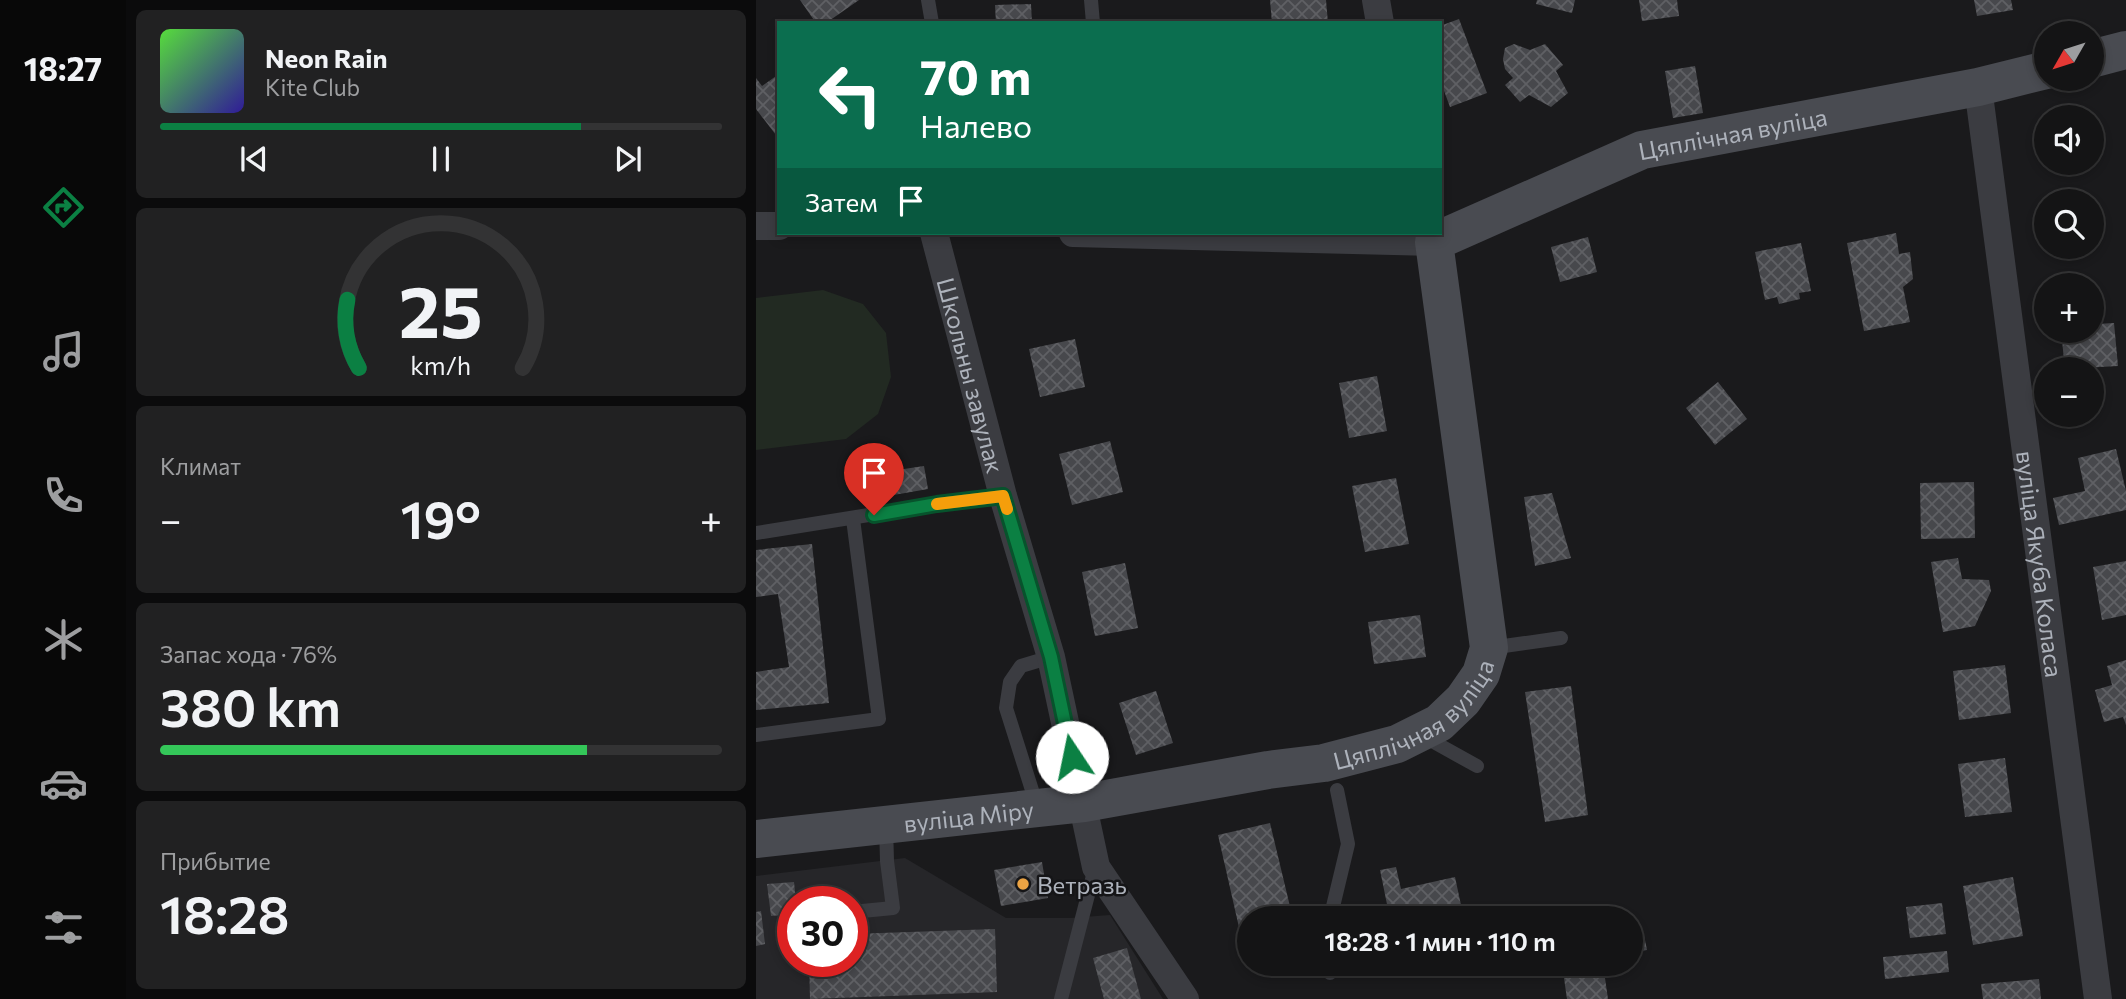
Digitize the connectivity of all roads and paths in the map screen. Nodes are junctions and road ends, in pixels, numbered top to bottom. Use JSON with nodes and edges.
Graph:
{"nodes":[{"id":1,"x":928,"y":0,"type":"edge"},
{"id":2,"x":1091,"y":0,"type":"edge"},
{"id":3,"x":1376,"y":0,"type":"edge"},
{"id":4,"x":932,"y":21,"type":"edge"},
{"id":5,"x":1093,"y":21,"type":"edge"},
{"id":6,"x":1380,"y":21,"type":"edge"},
{"id":7,"x":2126,"y":50,"type":"edge"},
{"id":8,"x":2104,"y":56,"type":"edge"},
{"id":9,"x":2034,"y":73,"type":"edge"},
{"id":10,"x":1978,"y":87,"type":"junction"},
{"id":11,"x":756,"y":226,"type":"edge"},
{"id":12,"x":777,"y":226,"type":"edge"},
{"id":13,"x":1442,"y":233,"type":"edge"},
{"id":14,"x":935,"y":235,"type":"edge"},
{"id":15,"x":1252,"y":235,"type":"edge"},
{"id":16,"x":1432,"y":237,"type":"edge"},
{"id":17,"x":1003,"y":496,"type":"junction"},
{"id":18,"x":853,"y":519,"type":"junction"},
{"id":19,"x":756,"y":533,"type":"edge"},
{"id":20,"x":1561,"y":638,"type":"dead end"},
{"id":21,"x":1489,"y":648,"type":"junction"},
{"id":22,"x":1051,"y":657,"type":"junction"},
{"id":23,"x":1418,"y":733,"type":"junction"},
{"id":24,"x":756,"y":735,"type":"edge"},
{"id":25,"x":1477,"y":766,"type":"dead end"},
{"id":26,"x":1337,"y":790,"type":"dead end"},
{"id":27,"x":1084,"y":803,"type":"junction"},
{"id":28,"x":1037,"y":808,"type":"junction"},
{"id":29,"x":886,"y":824,"type":"junction"},
{"id":30,"x":756,"y":839,"type":"edge"},
{"id":31,"x":1096,"y":867,"type":"junction"},
{"id":32,"x":1333,"y":906,"type":"edge"},
{"id":33,"x":868,"y":910,"type":"edge"},
{"id":34,"x":1061,"y":999,"type":"edge"},
{"id":35,"x":1185,"y":999,"type":"edge"},
{"id":36,"x":2098,"y":999,"type":"edge"}],
"edges":[{"from":1,"to":4,"type":"lane"},
{"from":2,"to":5,"type":"lane"},
{"from":3,"to":6,"type":"street"},
{"from":7,"to":8,"type":"street"},
{"from":9,"to":10,"type":"street","name":"Цяплічная вуліца"},
{"from":10,"to":13,"type":"street","name":"Цяплічная вуліца"},
{"from":10,"to":36,"type":"street","name":"вуліца Якуба Коласа"},
{"from":11,"to":12,"type":"street"},
{"from":14,"to":17,"type":"street","name":"Школьны завулак"},
{"from":15,"to":16,"type":"street","name":"Цяплічная вуліца"},
{"from":16,"to":21,"type":"street","name":"Цяплічная вуліца"},
{"from":17,"to":18,"type":"lane"},
{"from":17,"to":22,"type":"street","name":"Школьны завулак"},
{"from":18,"to":19,"type":"lane"},
{"from":18,"to":24,"type":"lane"},
{"from":20,"to":21,"type":"lane"},
{"from":21,"to":23,"type":"street","name":"Цяплічная вуліца"},
{"from":22,"to":27,"type":"street","name":"Школьны завулак"},
{"from":22,"to":28,"type":"lane"},
{"from":23,"to":25,"type":"lane"},
{"from":23,"to":27,"type":"street","name":"Цяплічная вуліца"},
{"from":26,"to":32,"type":"lane"},
{"from":27,"to":28,"type":"street","name":"вуліца Міру"},
{"from":27,"to":31,"type":"street"},
{"from":28,"to":29,"type":"street","name":"вуліца Міру"},
{"from":29,"to":30,"type":"street","name":"вуліца Міру"},
{"from":29,"to":33,"type":"lane"},
{"from":31,"to":34,"type":"lane"},
{"from":31,"to":35,"type":"street"}]}
